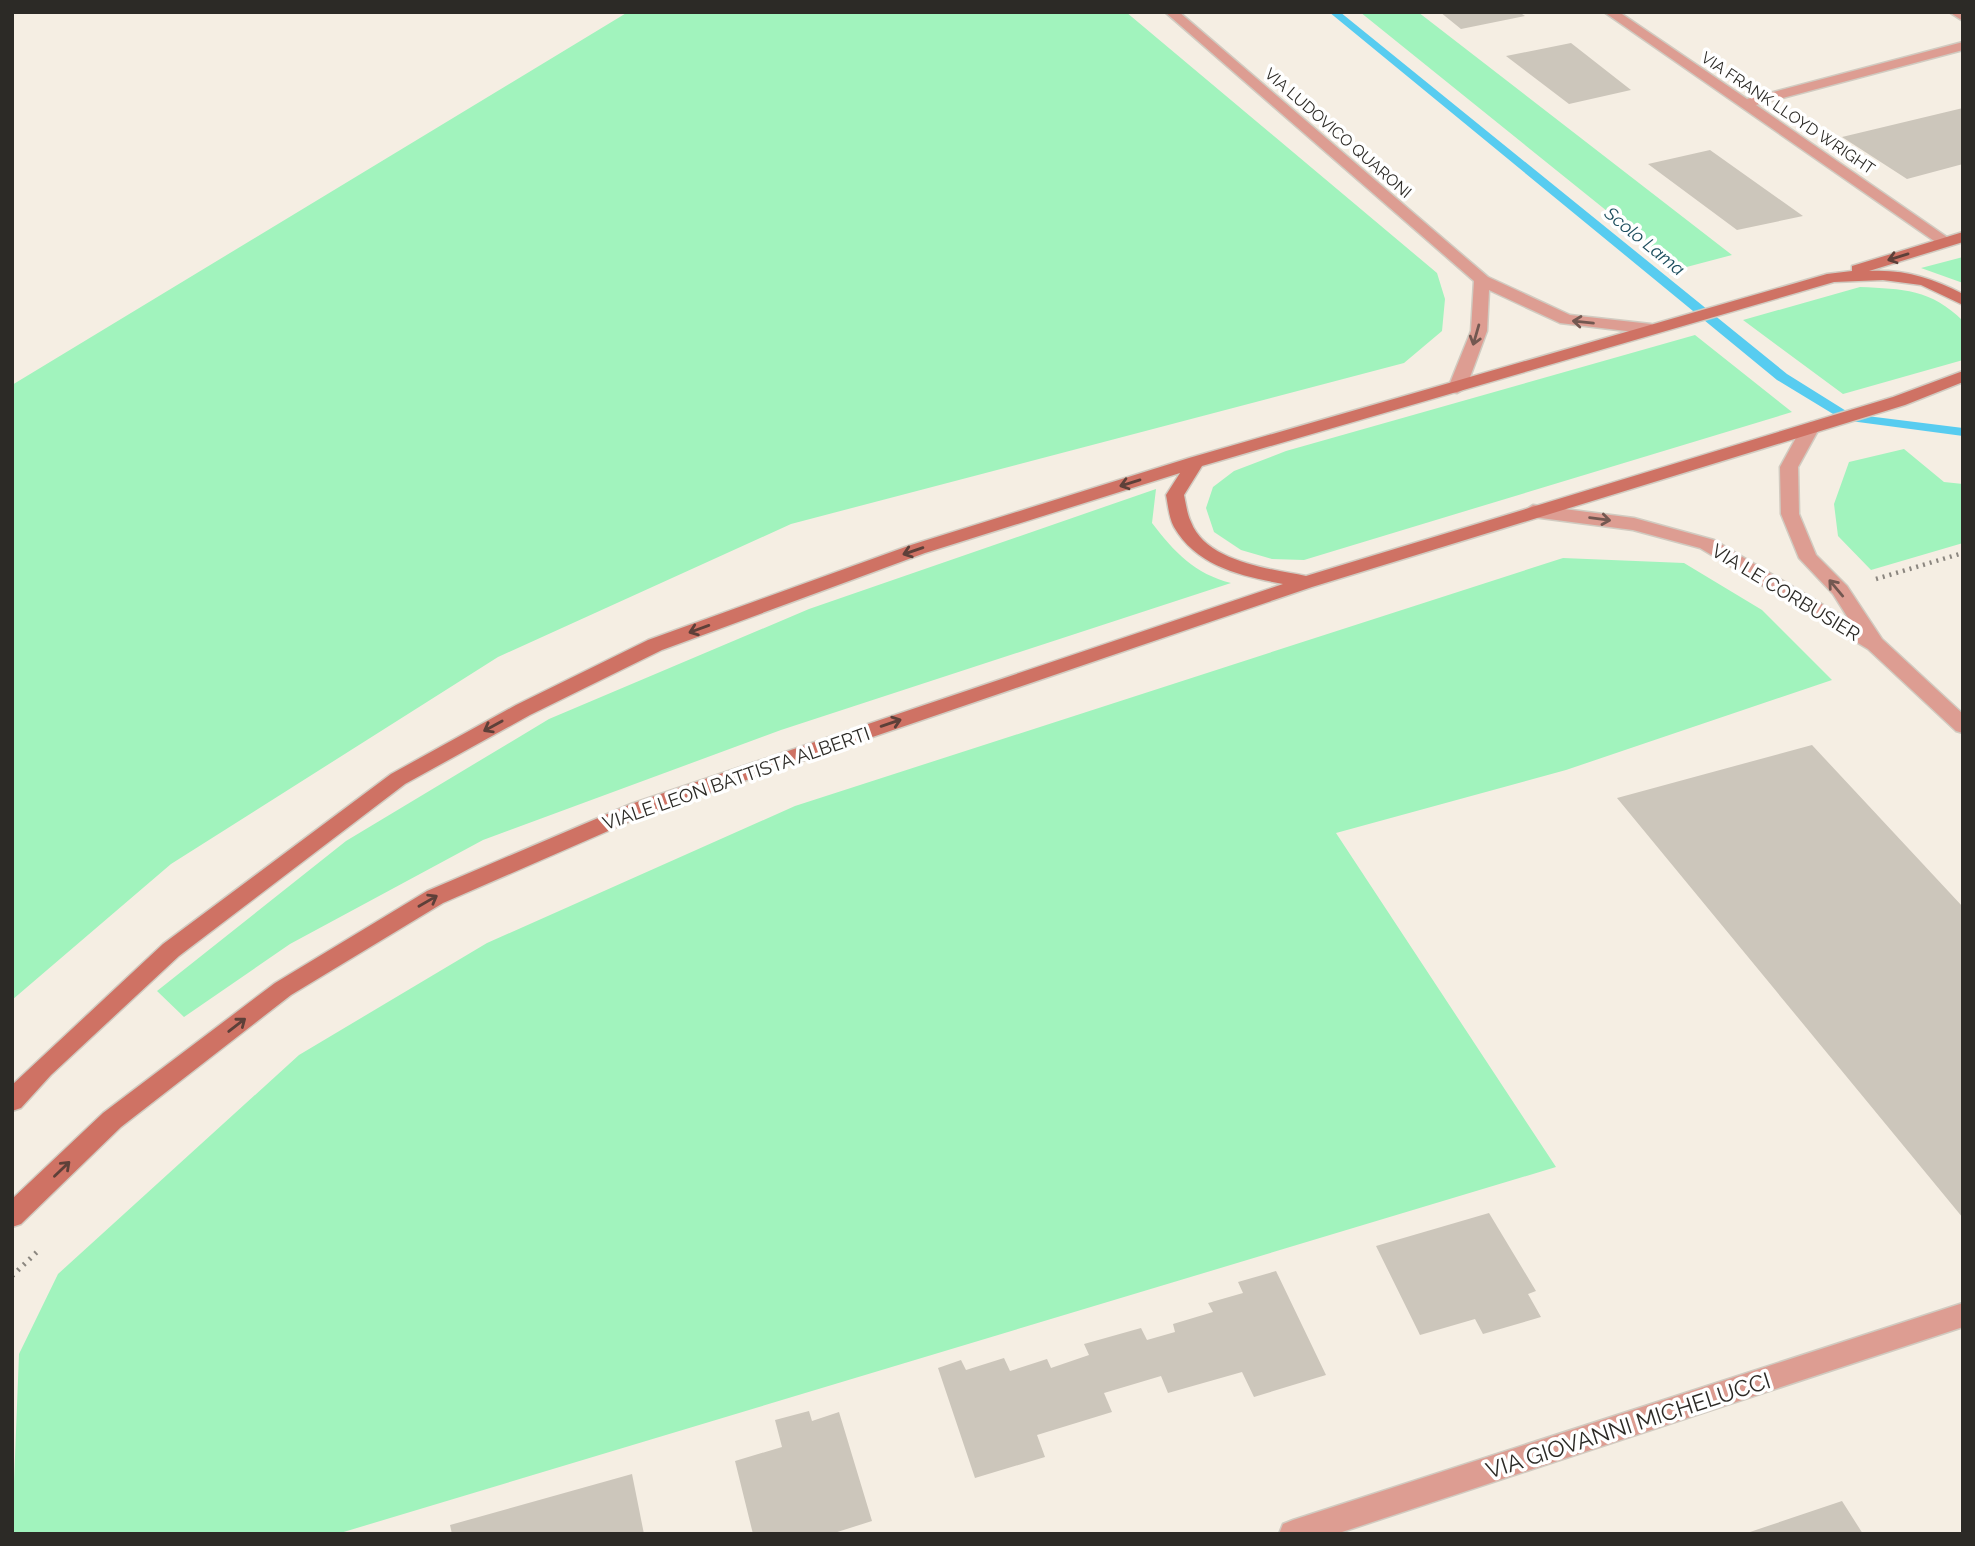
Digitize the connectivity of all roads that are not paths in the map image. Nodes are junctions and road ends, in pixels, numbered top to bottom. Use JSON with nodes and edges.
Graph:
{"nodes":[{"id":1,"x":1171,"y":12,"type":"edge"},
{"id":2,"x":1610,"y":12,"type":"edge"},
{"id":3,"x":1955,"y":12,"type":"edge"},
{"id":4,"x":1963,"y":17,"type":"edge"},
{"id":5,"x":1963,"y":46,"type":"edge"},
{"id":6,"x":1744,"y":104,"type":"junction"},
{"id":7,"x":1963,"y":237,"type":"edge"},
{"id":8,"x":1946,"y":242,"type":"junction"},
{"id":9,"x":1833,"y":277,"type":"junction"},
{"id":10,"x":1482,"y":280,"type":"junction"},
{"id":11,"x":1963,"y":300,"type":"edge"},
{"id":12,"x":1651,"y":329,"type":"junction"},
{"id":13,"x":1963,"y":376,"type":"edge"},
{"id":14,"x":1457,"y":388,"type":"junction"},
{"id":15,"x":1811,"y":428,"type":"junction"},
{"id":16,"x":1195,"y":462,"type":"junction"},
{"id":17,"x":1532,"y":511,"type":"junction"},
{"id":18,"x":1307,"y":582,"type":"junction"},
{"id":19,"x":1875,"y":644,"type":"junction"},
{"id":20,"x":1963,"y":726,"type":"edge"},
{"id":21,"x":12,"y":1101,"type":"edge"},
{"id":22,"x":12,"y":1216,"type":"edge"},
{"id":23,"x":1963,"y":1315,"type":"edge"},
{"id":24,"x":1293,"y":1534,"type":"edge"}],
"edges":[{"from":1,"to":10,"type":"street","name":"VIA LUDOVICO QUARONI"},
{"from":2,"to":6,"type":"street","name":"VIA FRANK LLOYD WRIGHT"},
{"from":3,"to":4,"type":"street"},
{"from":5,"to":6,"type":"street"},
{"from":6,"to":8,"type":"street","name":"VIA FRANK LLOYD WRIGHT"},
{"from":7,"to":8,"type":"main road"},
{"from":8,"to":9,"type":"main road","one_way":true},
{"from":9,"to":11,"type":"main road"},
{"from":9,"to":12,"type":"main road"},
{"from":12,"to":10,"type":"street","name":"VIA LUDOVICO QUARONI","one_way":true},
{"from":10,"to":14,"type":"street","one_way":true},
{"from":12,"to":14,"type":"main road"},
{"from":13,"to":15,"type":"main road"},
{"from":14,"to":16,"type":"main road"},
{"from":15,"to":17,"type":"main road","name":"VIALE LEON BATTISTA ALBERTI"},
{"from":19,"to":15,"type":"street","name":"VIA LE CORBUSIER","one_way":true},
{"from":16,"to":18,"type":"main road"},
{"from":16,"to":21,"type":"main road","one_way":true},
{"from":17,"to":18,"type":"main road","name":"VIALE LEON BATTISTA ALBERTI"},
{"from":17,"to":19,"type":"street","name":"VIA LE CORBUSIER","one_way":true},
{"from":22,"to":18,"type":"main road","name":"VIALE LEON BATTISTA ALBERTI","one_way":true},
{"from":19,"to":20,"type":"street","name":"VIA LE CORBUSIER"},
{"from":23,"to":24,"type":"street","name":"VIA GIOVANNI MICHELUCCI"}]}
